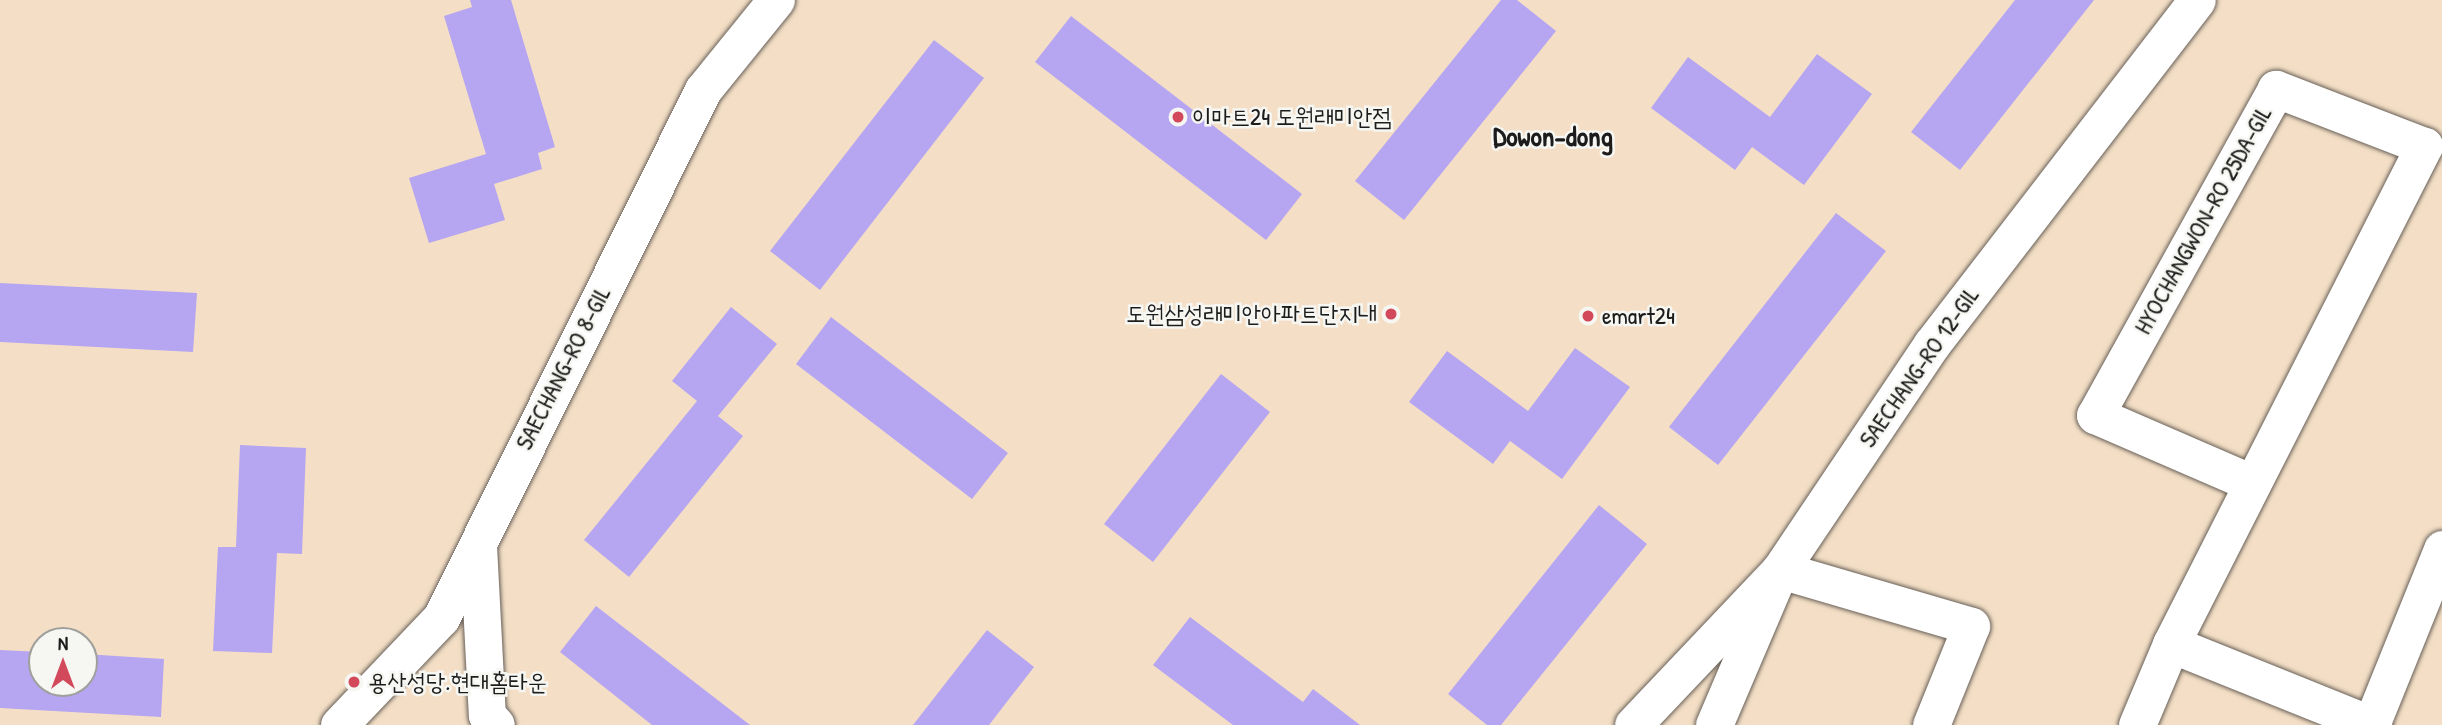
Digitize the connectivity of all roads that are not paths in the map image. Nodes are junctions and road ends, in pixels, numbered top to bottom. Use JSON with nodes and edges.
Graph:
{"nodes":[{"id":1,"x":776,"y":0,"type":"edge"},
{"id":2,"x":2197,"y":0,"type":"edge"},
{"id":3,"x":2252,"y":483,"type":"junction"},
{"id":4,"x":478,"y":541,"type":"junction"},
{"id":5,"x":2439,"y":565,"type":"edge"},
{"id":6,"x":1780,"y":570,"type":"junction"},
{"id":7,"x":2171,"y":644,"type":"junction"},
{"id":8,"x":339,"y":725,"type":"edge"},
{"id":9,"x":496,"y":725,"type":"edge"},
{"id":10,"x":1633,"y":725,"type":"edge"},
{"id":11,"x":1714,"y":725,"type":"edge"},
{"id":12,"x":1931,"y":725,"type":"edge"},
{"id":13,"x":2137,"y":725,"type":"edge"},
{"id":14,"x":2372,"y":725,"type":"edge"}],
"edges":[{"from":1,"to":4,"type":"street","name":"SAECHANG-RO 8-GIL"},
{"from":2,"to":6,"type":"street","name":"SAECHANG-RO 12-GIL"},
{"from":3,"to":3,"type":"street","name":"HYOCHANGWON-RO 25DA-GIL"},
{"from":3,"to":7,"type":"street","name":"HYOCHANGWON-RO 25DA-GIL"},
{"from":4,"to":8,"type":"street","name":"SAECHANG-RO 8-GIL"},
{"from":4,"to":9,"type":"street"},
{"from":5,"to":14,"type":"street"},
{"from":6,"to":10,"type":"street","name":"SAECHANG-RO 12-GIL"},
{"from":6,"to":11,"type":"street"},
{"from":6,"to":12,"type":"street"},
{"from":7,"to":13,"type":"street","name":"HYOCHANGWON-RO 25DA-GIL"},
{"from":7,"to":14,"type":"street"}]}
